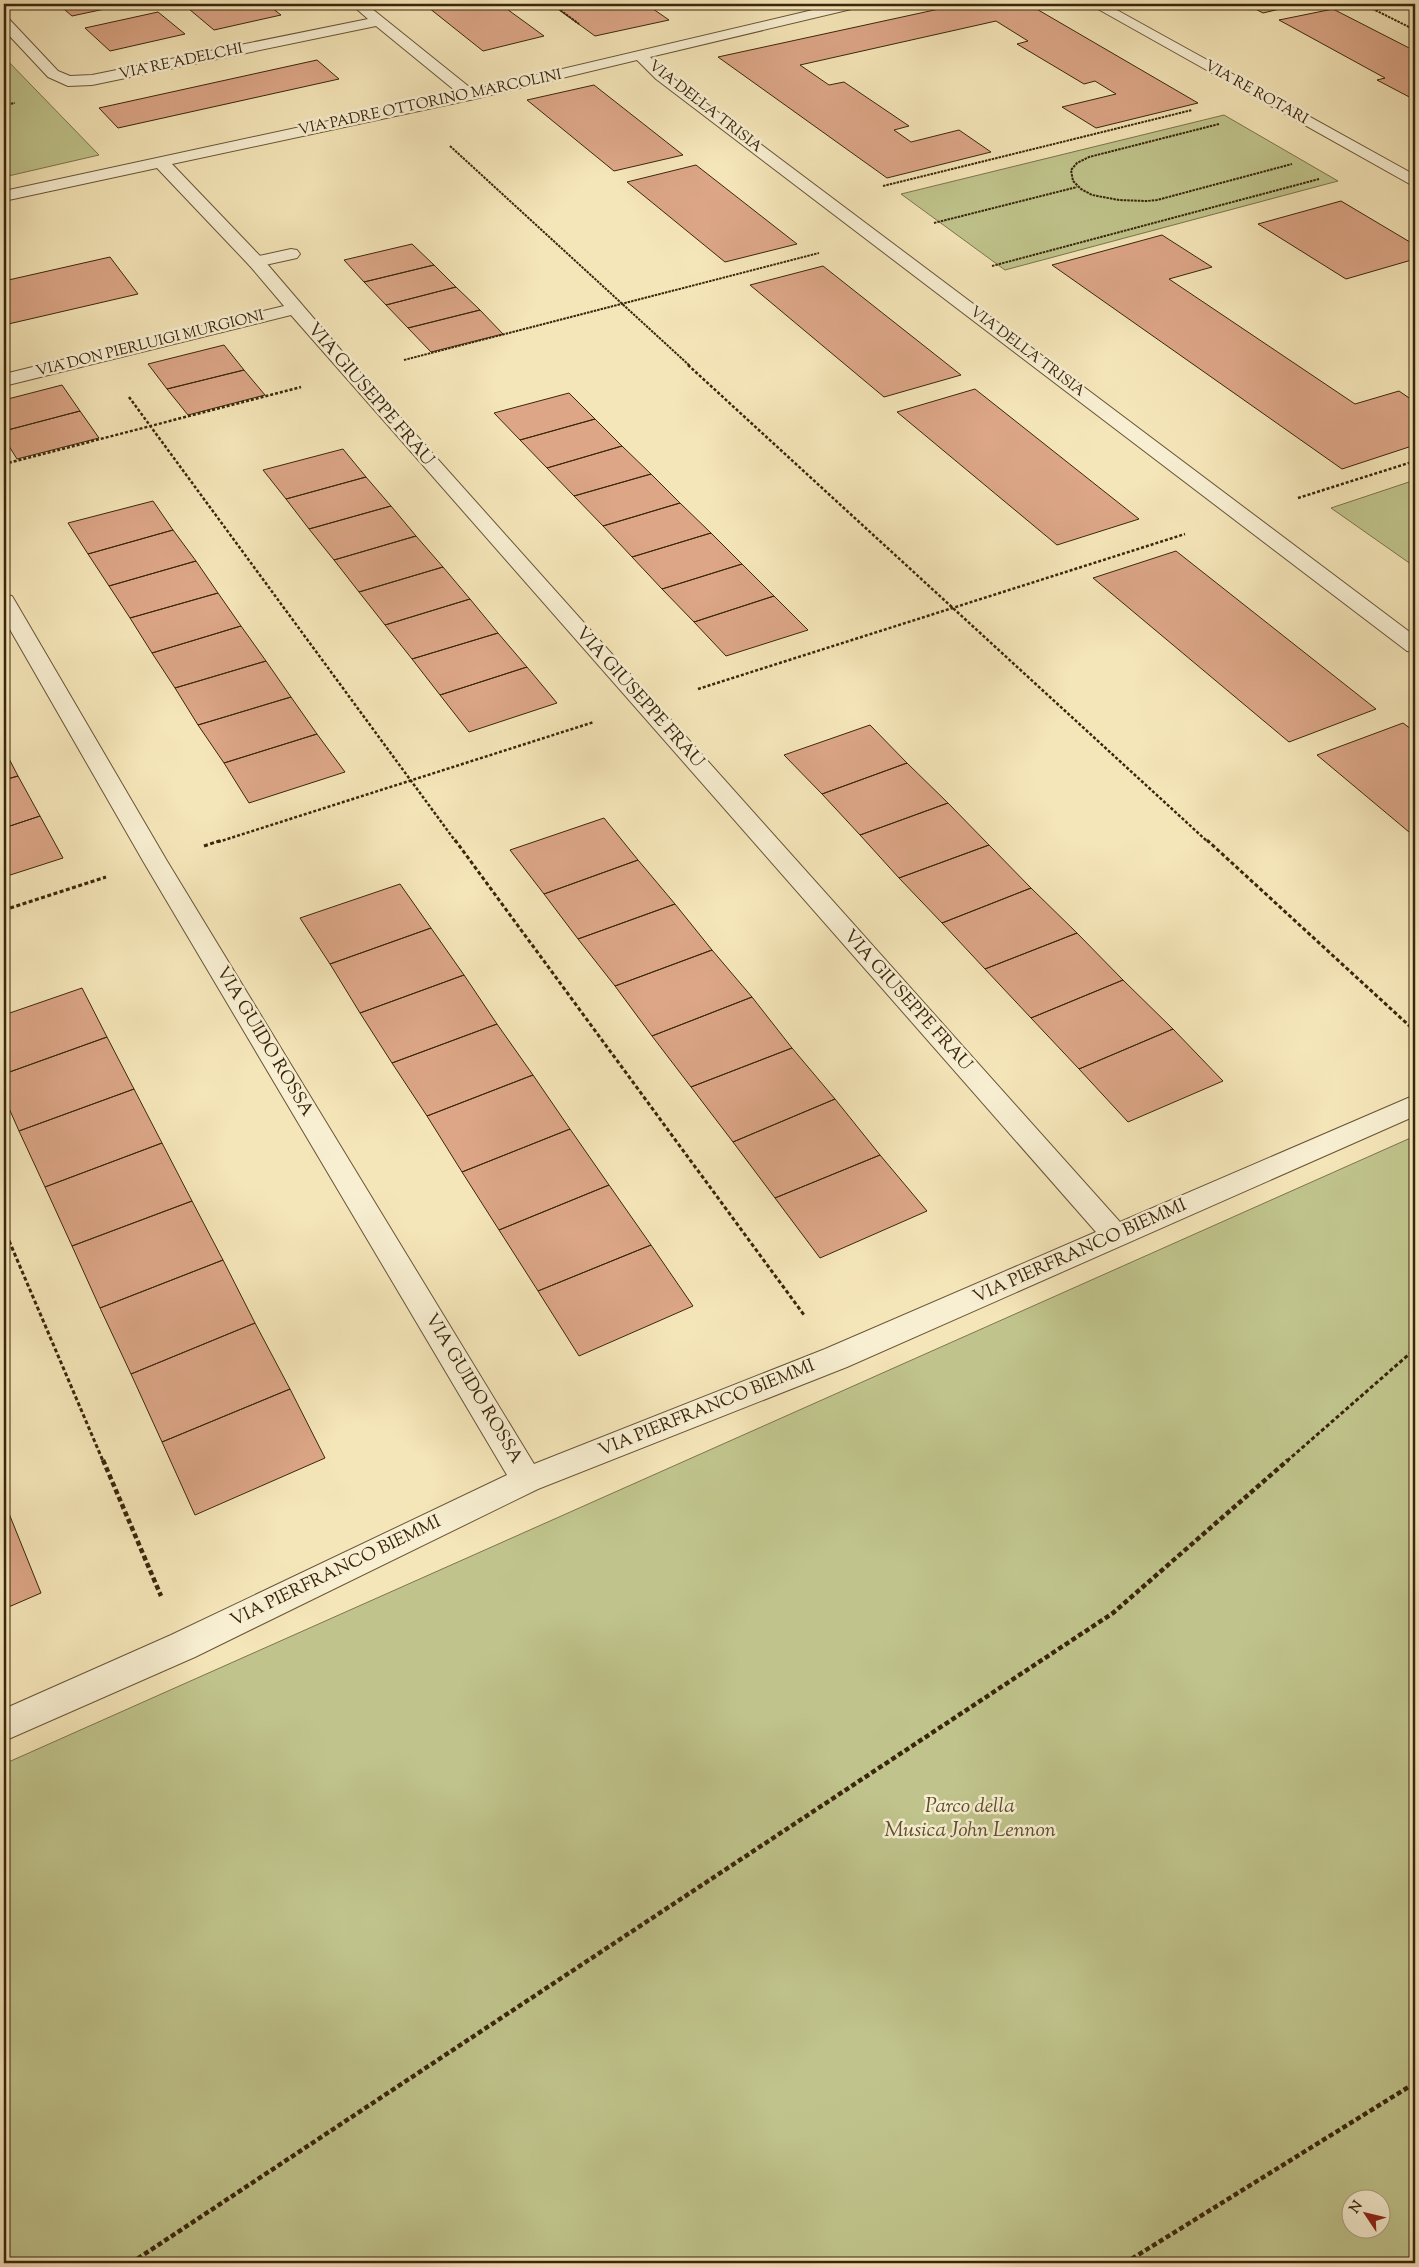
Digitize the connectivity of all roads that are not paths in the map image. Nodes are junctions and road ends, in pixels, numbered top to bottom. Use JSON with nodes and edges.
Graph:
{"nodes":[{"id":1,"x":358,"y":4,"type":"edge"},
{"id":2,"x":855,"y":4,"type":"edge"},
{"id":3,"x":1096,"y":4,"type":"edge"},
{"id":4,"x":379,"y":21,"type":"junction"},
{"id":5,"x":4,"y":22,"type":"edge"},
{"id":6,"x":641,"y":56,"type":"junction"},
{"id":7,"x":470,"y":95,"type":"junction"},
{"id":8,"x":160,"y":161,"type":"junction"},
{"id":9,"x":1415,"y":182,"type":"edge"},
{"id":10,"x":4,"y":196,"type":"edge"},
{"id":11,"x":291,"y":254,"type":"dead end"},
{"id":12,"x":256,"y":262,"type":"junction"},
{"id":13,"x":296,"y":308,"type":"junction"},
{"id":14,"x":4,"y":380,"type":"edge"},
{"id":15,"x":4,"y":602,"type":"edge"},
{"id":16,"x":1415,"y":646,"type":"edge"},
{"id":17,"x":1415,"y":1105,"type":"edge"},
{"id":18,"x":1116,"y":1236,"type":"junction"},
{"id":19,"x":527,"y":1480,"type":"junction"},
{"id":20,"x":4,"y":1725,"type":"edge"}],
"edges":[{"from":1,"to":4,"type":"street"},
{"from":2,"to":6,"type":"street","name":"VIA PADRE OTTORINO MARCOLINI"},
{"from":3,"to":9,"type":"street","name":"VIA RE ROTARI"},
{"from":4,"to":5,"type":"street","name":"VIA RE ADELCHI"},
{"from":4,"to":7,"type":"street"},
{"from":6,"to":7,"type":"street","name":"VIA PADRE OTTORINO MARCOLINI"},
{"from":6,"to":16,"type":"street","name":"VIA DELLA TRISIA"},
{"from":7,"to":8,"type":"street","name":"VIA PADRE OTTORINO MARCOLINI"},
{"from":8,"to":10,"type":"street","name":"VIA PADRE OTTORINO MARCOLINI"},
{"from":8,"to":12,"type":"street","name":"VIA GIUSEPPE FRAU"},
{"from":11,"to":12,"type":"street"},
{"from":12,"to":13,"type":"street","name":"VIA GIUSEPPE FRAU"},
{"from":13,"to":14,"type":"street","name":"VIA DON PIERLUIGI MURGIONI"},
{"from":13,"to":18,"type":"street","name":"VIA GIUSEPPE FRAU"},
{"from":15,"to":19,"type":"street","name":"VIA GUIDO ROSSA"},
{"from":17,"to":18,"type":"street","name":"VIA PIERFRANCO BIEMMI"},
{"from":18,"to":19,"type":"street","name":"VIA PIERFRANCO BIEMMI"},
{"from":19,"to":20,"type":"street","name":"VIA PIERFRANCO BIEMMI"}]}
